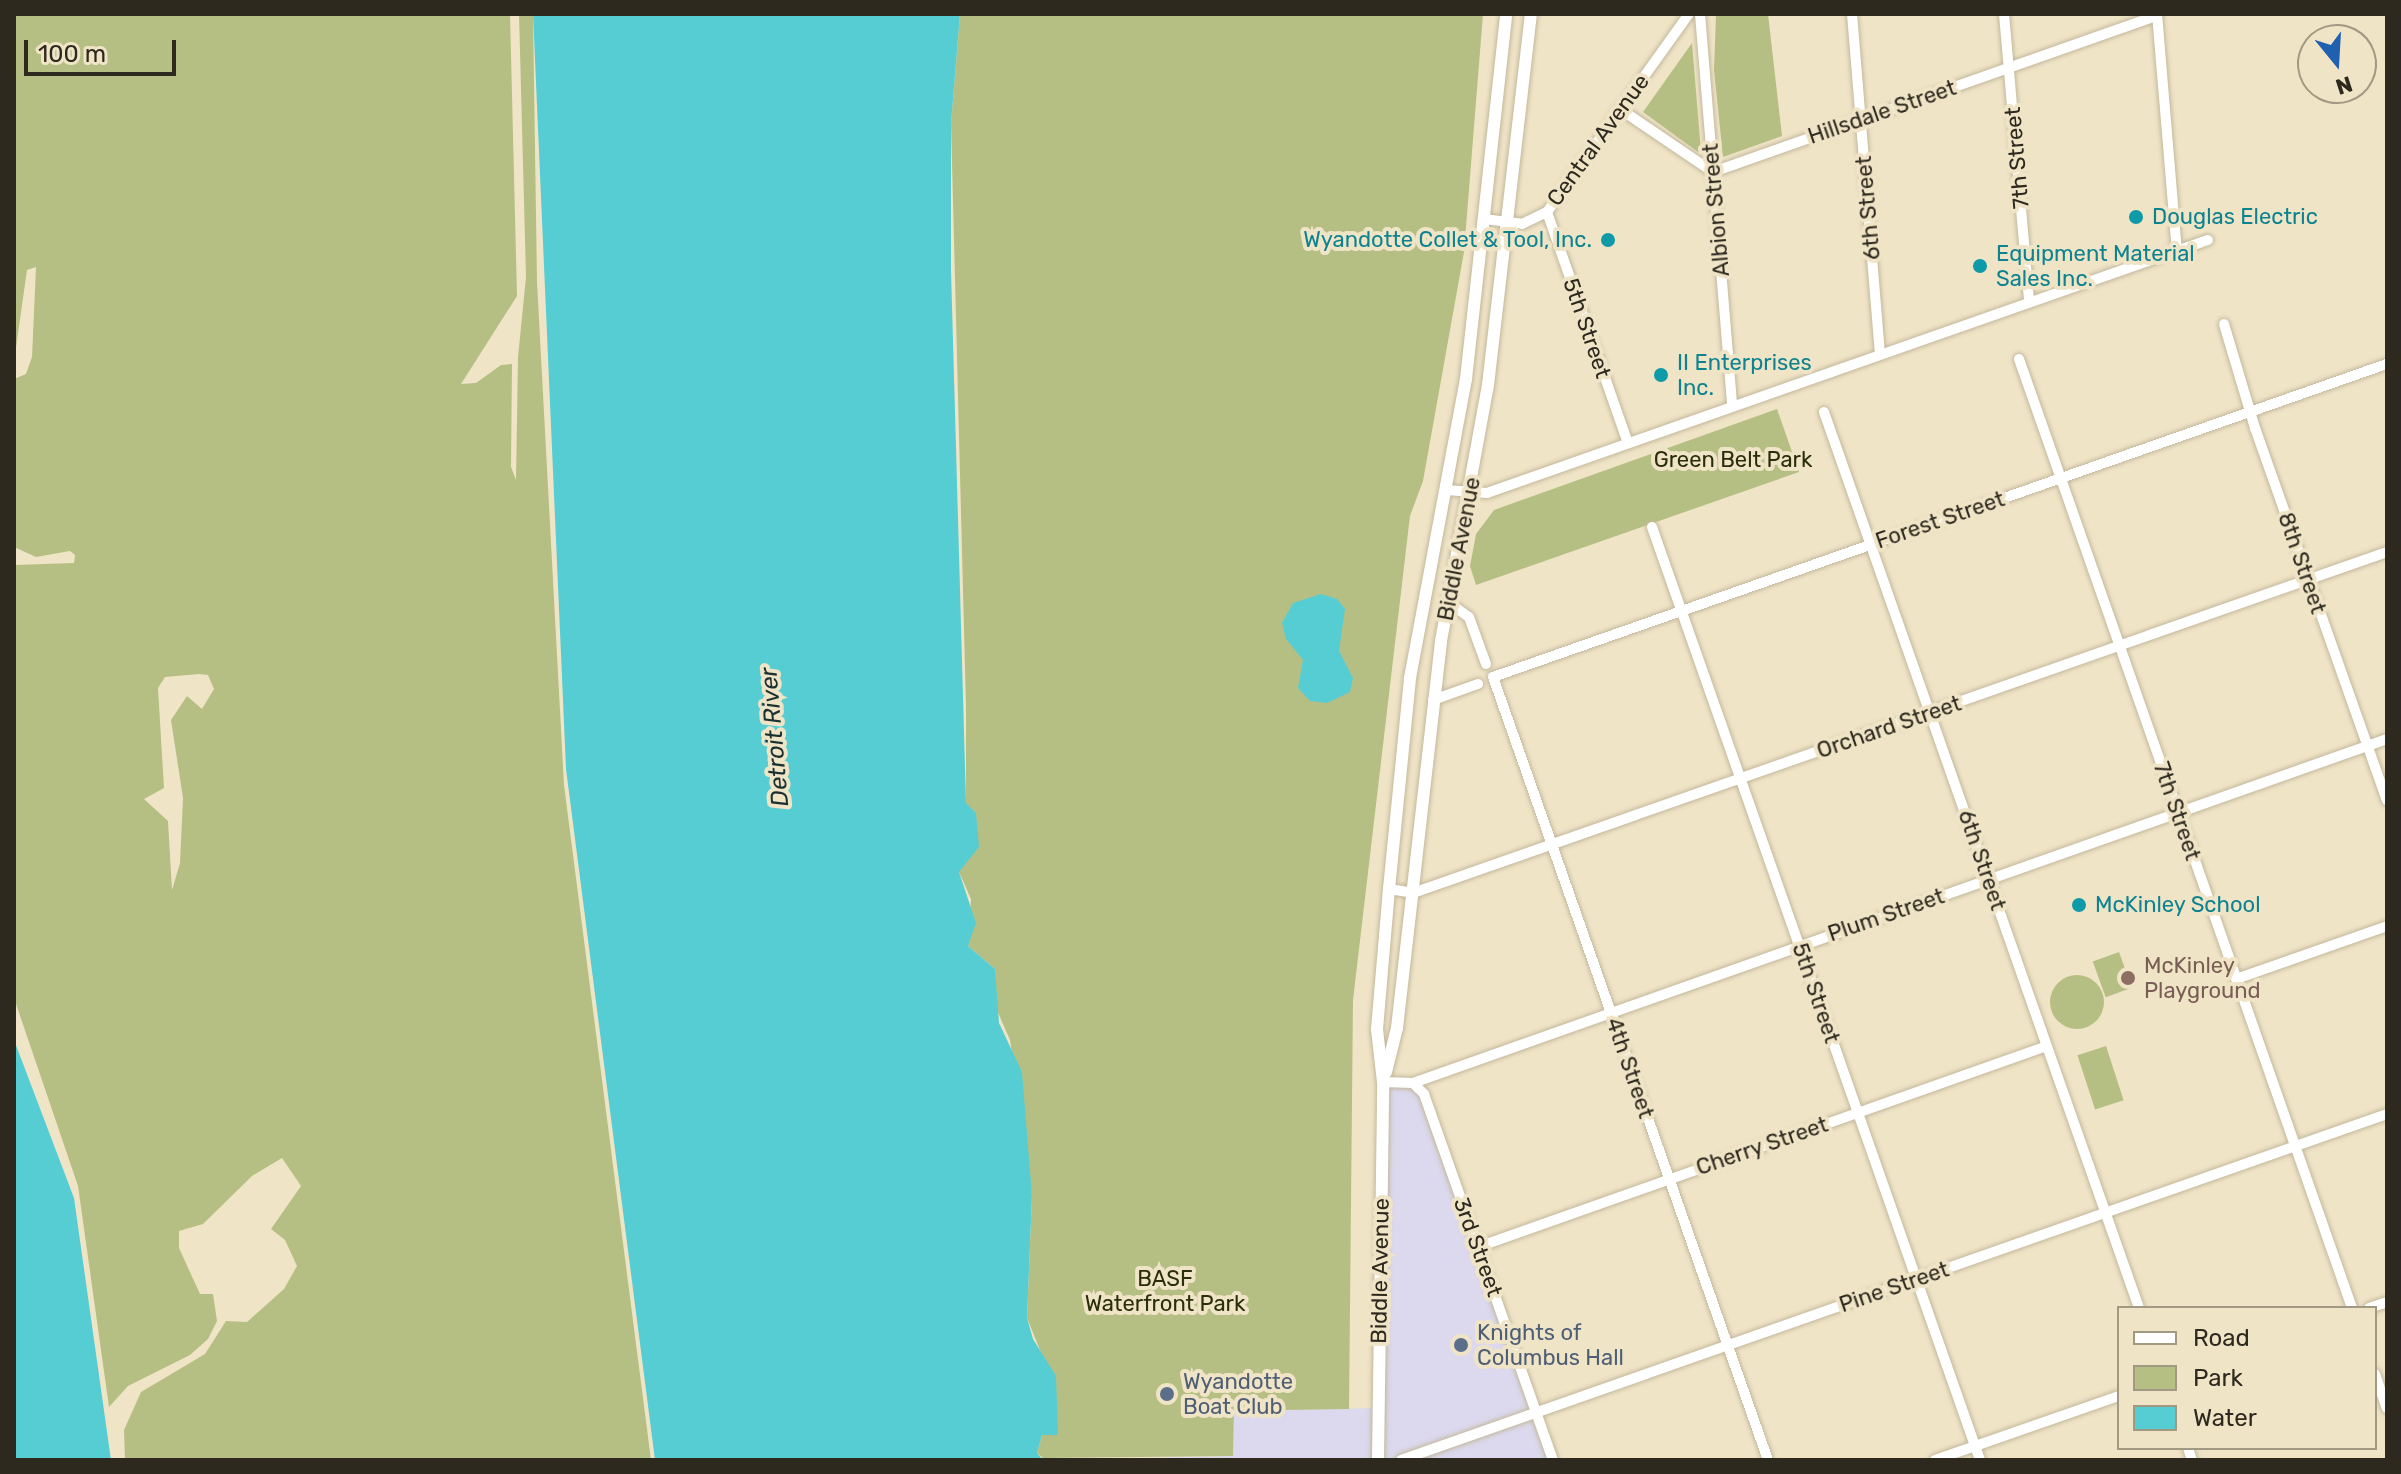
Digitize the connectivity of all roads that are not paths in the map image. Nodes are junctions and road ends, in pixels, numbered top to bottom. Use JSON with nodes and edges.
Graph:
{"nodes":[{"id":1,"x":1506,"y":14,"type":"edge"},
{"id":2,"x":1531,"y":14,"type":"edge"},
{"id":3,"x":1689,"y":14,"type":"edge"},
{"id":4,"x":1700,"y":14,"type":"edge"},
{"id":5,"x":1852,"y":14,"type":"edge"},
{"id":6,"x":2004,"y":14,"type":"edge"},
{"id":7,"x":2157,"y":15,"type":"edge"},
{"id":8,"x":2009,"y":68,"type":"junction"},
{"id":9,"x":1620,"y":109,"type":"junction"},
{"id":10,"x":1861,"y":120,"type":"junction"},
{"id":11,"x":1713,"y":172,"type":"junction"},
{"id":12,"x":1547,"y":212,"type":"junction"},
{"id":13,"x":1484,"y":219,"type":"junction"},
{"id":14,"x":1507,"y":223,"type":"junction"},
{"id":15,"x":2208,"y":240,"type":"dead end"},
{"id":16,"x":2177,"y":250,"type":"junction"},
{"id":17,"x":2029,"y":302,"type":"junction"},
{"id":18,"x":2224,"y":324,"type":"dead end"},
{"id":19,"x":1880,"y":354,"type":"junction"},
{"id":20,"x":2019,"y":359,"type":"dead end"},
{"id":21,"x":2387,"y":364,"type":"edge"},
{"id":22,"x":1732,"y":406,"type":"junction"},
{"id":23,"x":2251,"y":411,"type":"junction"},
{"id":24,"x":1824,"y":412,"type":"dead end"},
{"id":25,"x":1628,"y":443,"type":"junction"},
{"id":26,"x":2061,"y":478,"type":"junction"},
{"id":27,"x":1446,"y":490,"type":"junction"},
{"id":28,"x":1468,"y":495,"type":"junction"},
{"id":29,"x":1652,"y":527,"type":"dead end"},
{"id":30,"x":1871,"y":544,"type":"junction"},
{"id":31,"x":2387,"y":552,"type":"edge"},
{"id":32,"x":2308,"y":580,"type":"junction"},
{"id":33,"x":1448,"y":602,"type":"junction"},
{"id":34,"x":1681,"y":613,"type":"junction"},
{"id":35,"x":2119,"y":645,"type":"junction"},
{"id":36,"x":1486,"y":664,"type":"dead end"},
{"id":37,"x":1493,"y":677,"type":"joint"},
{"id":38,"x":1478,"y":684,"type":"dead end"},
{"id":39,"x":1433,"y":700,"type":"junction"},
{"id":40,"x":1930,"y":714,"type":"junction"},
{"id":41,"x":2387,"y":739,"type":"edge"},
{"id":42,"x":2367,"y":746,"type":"junction"},
{"id":43,"x":1741,"y":778,"type":"junction"},
{"id":44,"x":2387,"y":800,"type":"edge"},
{"id":45,"x":2178,"y":812,"type":"junction"},
{"id":46,"x":1551,"y":846,"type":"junction"},
{"id":47,"x":1989,"y":879,"type":"junction"},
{"id":48,"x":1389,"y":889,"type":"junction"},
{"id":49,"x":1413,"y":893,"type":"junction"},
{"id":50,"x":2387,"y":926,"type":"edge"},
{"id":51,"x":1799,"y":945,"type":"junction"},
{"id":52,"x":2236,"y":979,"type":"junction"},
{"id":53,"x":1610,"y":1012,"type":"junction"},
{"id":54,"x":2047,"y":1046,"type":"junction"},
{"id":55,"x":1383,"y":1082,"type":"junction"},
{"id":56,"x":1413,"y":1083,"type":"junction"},
{"id":57,"x":1858,"y":1112,"type":"junction"},
{"id":58,"x":2387,"y":1114,"type":"edge"},
{"id":59,"x":2295,"y":1146,"type":"junction"},
{"id":60,"x":1669,"y":1178,"type":"junction"},
{"id":61,"x":2106,"y":1213,"type":"junction"},
{"id":62,"x":1478,"y":1247,"type":"junction"},
{"id":63,"x":1916,"y":1279,"type":"junction"},
{"id":64,"x":2138,"y":1306,"type":"edge"},
{"id":65,"x":2351,"y":1306,"type":"edge"},
{"id":66,"x":1728,"y":1346,"type":"junction"},
{"id":67,"x":2377,"y":1380,"type":"edge"},
{"id":68,"x":2117,"y":1397,"type":"edge"},
{"id":69,"x":2387,"y":1408,"type":"edge"},
{"id":70,"x":1537,"y":1414,"type":"junction"},
{"id":71,"x":1975,"y":1446,"type":"junction"},
{"id":72,"x":1378,"y":1460,"type":"edge"},
{"id":73,"x":1401,"y":1460,"type":"edge"},
{"id":74,"x":1553,"y":1460,"type":"edge"},
{"id":75,"x":1768,"y":1460,"type":"edge"},
{"id":76,"x":1935,"y":1460,"type":"edge"},
{"id":77,"x":1980,"y":1460,"type":"edge"}],
"edges":[{"from":1,"to":13,"type":"main road","name":"Biddle Avenue"},
{"from":2,"to":14,"type":"main road","name":"Biddle Avenue"},
{"from":3,"to":9,"type":"street","name":"Central Avenue"},
{"from":4,"to":11,"type":"street","name":"Albion Street"},
{"from":5,"to":10,"type":"street","name":"6th Street"},
{"from":6,"to":8,"type":"street","name":"7th Street"},
{"from":7,"to":8,"type":"street","name":"Hillsdale Street"},
{"from":7,"to":16,"type":"street"},
{"from":8,"to":10,"type":"street","name":"Hillsdale Street"},
{"from":8,"to":17,"type":"street","name":"7th Street"},
{"from":9,"to":11,"type":"street"},
{"from":9,"to":12,"type":"street","name":"Central Avenue"},
{"from":10,"to":11,"type":"street","name":"Hillsdale Street"},
{"from":10,"to":19,"type":"street","name":"6th Street"},
{"from":11,"to":22,"type":"street","name":"Albion Street"},
{"from":12,"to":14,"type":"street","name":"Central Avenue"},
{"from":12,"to":25,"type":"street","name":"5th Street"},
{"from":13,"to":14,"type":"street","name":"Central Avenue"},
{"from":13,"to":27,"type":"main road","name":"Biddle Avenue"},
{"from":14,"to":28,"type":"main road","name":"Biddle Avenue"},
{"from":15,"to":16,"type":"street"},
{"from":16,"to":17,"type":"street"},
{"from":17,"to":19,"type":"street"},
{"from":18,"to":23,"type":"street","name":"8th Street"},
{"from":19,"to":22,"type":"street"},
{"from":20,"to":26,"type":"street","name":"7th Street"},
{"from":21,"to":23,"type":"street","name":"Forest Street"},
{"from":22,"to":25,"type":"street"},
{"from":23,"to":26,"type":"street","name":"Forest Street"},
{"from":23,"to":32,"type":"street","name":"8th Street"},
{"from":24,"to":30,"type":"street","name":"6th Street"},
{"from":25,"to":28,"type":"street"},
{"from":26,"to":30,"type":"street","name":"Forest Street"},
{"from":26,"to":35,"type":"street","name":"7th Street"},
{"from":27,"to":28,"type":"street"},
{"from":27,"to":48,"type":"main road","name":"Biddle Avenue"},
{"from":28,"to":33,"type":"main road","name":"Biddle Avenue"},
{"from":29,"to":34,"type":"street","name":"5th Street"},
{"from":30,"to":34,"type":"street","name":"Forest Street"},
{"from":30,"to":40,"type":"street","name":"6th Street"},
{"from":31,"to":32,"type":"street","name":"Orchard Street"},
{"from":32,"to":35,"type":"street","name":"Orchard Street"},
{"from":32,"to":42,"type":"street","name":"8th Street"},
{"from":33,"to":36,"type":"street"},
{"from":33,"to":39,"type":"main road","name":"Biddle Avenue"},
{"from":34,"to":37,"type":"street","name":"Forest Street"},
{"from":34,"to":43,"type":"street","name":"5th Street"},
{"from":35,"to":40,"type":"street","name":"Orchard Street"},
{"from":35,"to":45,"type":"street","name":"7th Street"},
{"from":37,"to":46,"type":"street","name":"4th Street"},
{"from":38,"to":39,"type":"street"},
{"from":39,"to":49,"type":"main road","name":"Biddle Avenue"},
{"from":40,"to":43,"type":"street","name":"Orchard Street"},
{"from":40,"to":47,"type":"street","name":"6th Street"},
{"from":41,"to":42,"type":"street","name":"Plum Street"},
{"from":42,"to":44,"type":"street","name":"8th Street"},
{"from":42,"to":45,"type":"street","name":"Plum Street"},
{"from":43,"to":46,"type":"street","name":"Orchard Street"},
{"from":43,"to":51,"type":"street","name":"5th Street"},
{"from":45,"to":47,"type":"street","name":"Plum Street"},
{"from":45,"to":52,"type":"street","name":"7th Street"},
{"from":46,"to":49,"type":"street","name":"Orchard Street"},
{"from":46,"to":53,"type":"street","name":"4th Street"},
{"from":47,"to":51,"type":"street","name":"Plum Street"},
{"from":47,"to":54,"type":"street","name":"6th Street"},
{"from":48,"to":49,"type":"street","name":"Orchard Street"},
{"from":48,"to":55,"type":"main road","name":"Biddle Avenue"},
{"from":49,"to":55,"type":"main road","name":"Biddle Avenue"},
{"from":50,"to":52,"type":"street"},
{"from":51,"to":53,"type":"street","name":"Plum Street"},
{"from":51,"to":57,"type":"street","name":"5th Street"},
{"from":52,"to":59,"type":"street","name":"7th Street"},
{"from":53,"to":56,"type":"street","name":"Plum Street"},
{"from":53,"to":60,"type":"street","name":"4th Street"},
{"from":54,"to":57,"type":"street","name":"Cherry Street"},
{"from":54,"to":61,"type":"street","name":"6th Street"},
{"from":55,"to":56,"type":"street","name":"Plum Street"},
{"from":55,"to":72,"type":"main road","name":"Biddle Avenue"},
{"from":56,"to":62,"type":"street","name":"3rd Street"},
{"from":57,"to":60,"type":"street","name":"Cherry Street"},
{"from":57,"to":63,"type":"street","name":"5th Street"},
{"from":58,"to":59,"type":"street","name":"Pine Street"},
{"from":59,"to":61,"type":"street","name":"Pine Street"},
{"from":59,"to":65,"type":"street","name":"7th Street"},
{"from":60,"to":62,"type":"street","name":"Cherry Street"},
{"from":60,"to":66,"type":"street","name":"4th Street"},
{"from":61,"to":63,"type":"street","name":"Pine Street"},
{"from":61,"to":64,"type":"street","name":"6th Street"},
{"from":62,"to":70,"type":"street","name":"3rd Street"},
{"from":63,"to":66,"type":"street","name":"Pine Street"},
{"from":63,"to":71,"type":"street","name":"5th Street"},
{"from":66,"to":70,"type":"street","name":"Pine Street"},
{"from":66,"to":75,"type":"street","name":"4th Street"},
{"from":67,"to":69,"type":"street"},
{"from":68,"to":71,"type":"street"},
{"from":70,"to":73,"type":"street","name":"Pine Street"},
{"from":70,"to":74,"type":"street","name":"3rd Street"},
{"from":71,"to":76,"type":"street"},
{"from":71,"to":77,"type":"street","name":"5th Street"}]}
